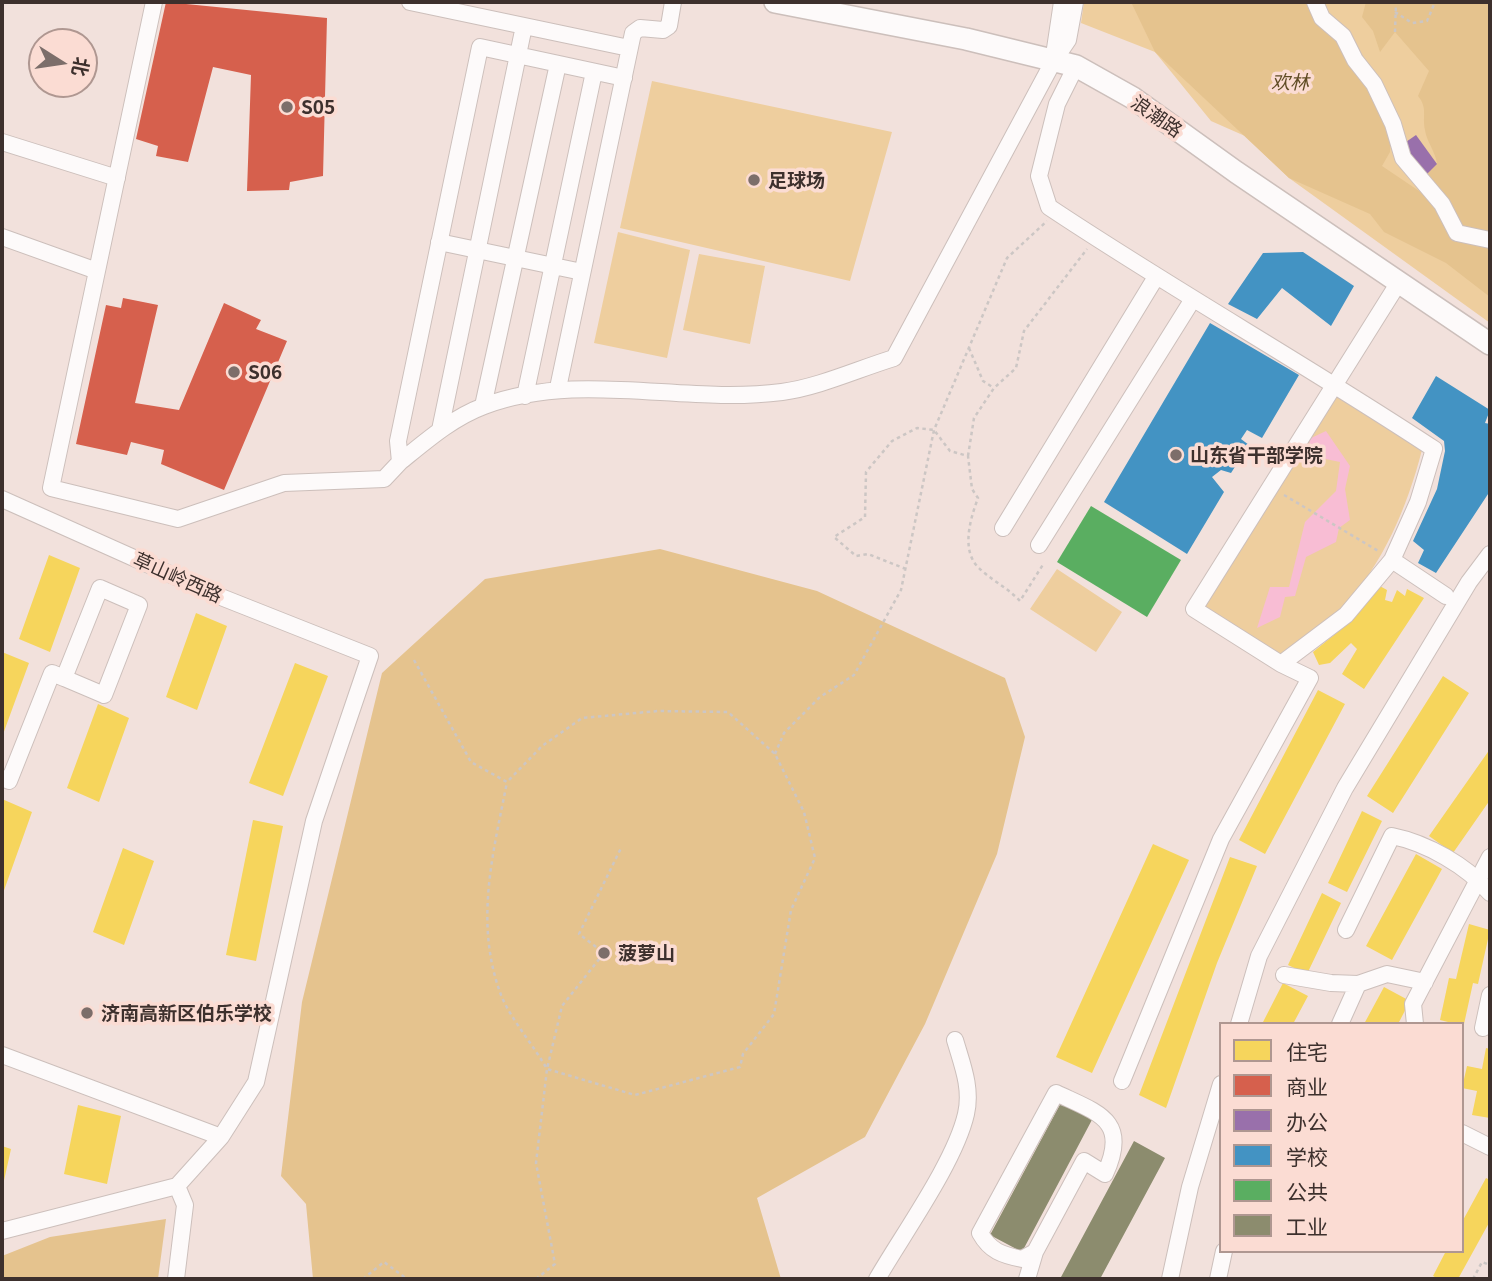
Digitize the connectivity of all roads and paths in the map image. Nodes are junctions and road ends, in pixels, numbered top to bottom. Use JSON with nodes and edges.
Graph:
{"nodes":[{"id":1,"x":154,"y":2,"type":"edge"},
{"id":2,"x":410,"y":2,"type":"edge"},
{"id":3,"x":673,"y":2,"type":"edge"},
{"id":4,"x":775,"y":2,"type":"edge"},
{"id":5,"x":1062,"y":2,"type":"edge"},
{"id":6,"x":1075,"y":2,"type":"edge"},
{"id":7,"x":1315,"y":2,"type":"edge"},
{"id":8,"x":1396,"y":2,"type":"edge"},
{"id":9,"x":1435,"y":2,"type":"edge"},
{"id":10,"x":1395,"y":12,"type":"junction"},
{"id":11,"x":524,"y":26,"type":"junction"},
{"id":12,"x":1395,"y":32,"type":"dead end"},
{"id":13,"x":629,"y":48,"type":"junction"},
{"id":14,"x":518,"y":55,"type":"junction"},
{"id":15,"x":1053,"y":62,"type":"junction"},
{"id":16,"x":558,"y":64,"type":"junction"},
{"id":17,"x":1076,"y":66,"type":"junction"},
{"id":18,"x":594,"y":72,"type":"junction"},
{"id":19,"x":624,"y":78,"type":"junction"},
{"id":20,"x":2,"y":142,"type":"edge"},
{"id":21,"x":117,"y":178,"type":"junction"},
{"id":22,"x":1049,"y":207,"type":"junction"},
{"id":23,"x":2,"y":237,"type":"edge"},
{"id":24,"x":1095,"y":238,"type":"junction"},
{"id":25,"x":1490,"y":240,"type":"edge"},
{"id":26,"x":439,"y":242,"type":"junction"},
{"id":27,"x":478,"y":250,"type":"junction"},
{"id":28,"x":516,"y":258,"type":"junction"},
{"id":29,"x":552,"y":266,"type":"junction"},
{"id":30,"x":97,"y":271,"type":"junction"},
{"id":31,"x":582,"y":272,"type":"junction"},
{"id":32,"x":1156,"y":277,"type":"junction"},
{"id":33,"x":1399,"y":282,"type":"junction"},
{"id":34,"x":1193,"y":299,"type":"junction"},
{"id":35,"x":1490,"y":344,"type":"edge"},
{"id":36,"x":968,"y":346,"type":"junction"},
{"id":37,"x":1336,"y":384,"type":"junction"},
{"id":38,"x":994,"y":387,"type":"junction"},
{"id":39,"x":558,"y":388,"type":"junction"},
{"id":40,"x":525,"y":396,"type":"junction"},
{"id":41,"x":483,"y":407,"type":"junction"},
{"id":42,"x":440,"y":429,"type":"junction"},
{"id":43,"x":934,"y":430,"type":"junction"},
{"id":44,"x":968,"y":456,"type":"junction"},
{"id":45,"x":400,"y":463,"type":"junction"},
{"id":46,"x":1271,"y":487,"type":"junction"},
{"id":47,"x":2,"y":499,"type":"edge"},
{"id":48,"x":1003,"y":528,"type":"dead end"},
{"id":49,"x":1039,"y":545,"type":"dead end"},
{"id":50,"x":1490,"y":554,"type":"edge"},
{"id":51,"x":1392,"y":560,"type":"junction"},
{"id":52,"x":1044,"y":564,"type":"dead end"},
{"id":53,"x":906,"y":569,"type":"junction"},
{"id":54,"x":1446,"y":596,"type":"dead end"},
{"id":55,"x":414,"y":660,"type":"dead end"},
{"id":56,"x":1281,"y":664,"type":"junction"},
{"id":57,"x":65,"y":678,"type":"junction"},
{"id":58,"x":775,"y":754,"type":"junction"},
{"id":59,"x":2,"y":778,"type":"edge"},
{"id":60,"x":507,"y":782,"type":"junction"},
{"id":61,"x":621,"y":848,"type":"dead end"},
{"id":62,"x":1490,"y":857,"type":"edge"},
{"id":63,"x":1478,"y":879,"type":"junction"},
{"id":64,"x":1490,"y":893,"type":"edge"},
{"id":65,"x":1346,"y":930,"type":"dead end"},
{"id":66,"x":1284,"y":975,"type":"dead end"},
{"id":67,"x":1425,"y":982,"type":"junction"},
{"id":68,"x":1359,"y":984,"type":"junction"},
{"id":69,"x":1490,"y":995,"type":"edge"},
{"id":70,"x":1240,"y":1022,"type":"edge"},
{"id":71,"x":1341,"y":1022,"type":"edge"},
{"id":72,"x":1415,"y":1022,"type":"edge"},
{"id":73,"x":1483,"y":1028,"type":"dead end"},
{"id":74,"x":955,"y":1040,"type":"dead end"},
{"id":75,"x":2,"y":1055,"type":"edge"},
{"id":76,"x":547,"y":1069,"type":"junction"},
{"id":77,"x":1122,"y":1081,"type":"dead end"},
{"id":78,"x":1219,"y":1091,"type":"edge"},
{"id":79,"x":1464,"y":1134,"type":"edge"},
{"id":80,"x":221,"y":1137,"type":"junction"},
{"id":81,"x":1490,"y":1147,"type":"edge"},
{"id":82,"x":177,"y":1186,"type":"junction"},
{"id":83,"x":2,"y":1231,"type":"edge"},
{"id":84,"x":1035,"y":1252,"type":"junction"},
{"id":85,"x":1224,"y":1253,"type":"edge"},
{"id":86,"x":1490,"y":1265,"type":"edge"},
{"id":87,"x":176,"y":1279,"type":"edge"},
{"id":88,"x":363,"y":1279,"type":"edge"},
{"id":89,"x":407,"y":1279,"type":"edge"},
{"id":90,"x":536,"y":1279,"type":"edge"},
{"id":91,"x":877,"y":1279,"type":"edge"},
{"id":92,"x":1027,"y":1279,"type":"edge"},
{"id":93,"x":1170,"y":1279,"type":"edge"},
{"id":94,"x":1218,"y":1279,"type":"edge"},
{"id":95,"x":1473,"y":1279,"type":"edge"}],
"edges":[{"from":1,"to":21,"type":"street"},
{"from":2,"to":11,"type":"street"},
{"from":3,"to":13,"type":"street"},
{"from":4,"to":15,"type":"main road","name":"浪潮路"},
{"from":5,"to":15,"type":"street"},
{"from":6,"to":15,"type":"street"},
{"from":7,"to":25,"type":"street"},
{"from":8,"to":10,"type":"path"},
{"from":9,"to":10,"type":"path"},
{"from":10,"to":12,"type":"path"},
{"from":11,"to":13,"type":"street"},
{"from":11,"to":14,"type":"street"},
{"from":13,"to":19,"type":"street"},
{"from":14,"to":16,"type":"street"},
{"from":14,"to":26,"type":"street"},
{"from":14,"to":27,"type":"street"},
{"from":15,"to":17,"type":"main road","name":"浪潮路"},
{"from":15,"to":39,"type":"street"},
{"from":16,"to":18,"type":"street"},
{"from":16,"to":28,"type":"street"},
{"from":17,"to":22,"type":"street"},
{"from":17,"to":33,"type":"main road","name":"浪潮路"},
{"from":18,"to":19,"type":"street"},
{"from":18,"to":29,"type":"street"},
{"from":19,"to":31,"type":"street"},
{"from":20,"to":21,"type":"street"},
{"from":21,"to":30,"type":"street"},
{"from":22,"to":24,"type":"street"},
{"from":22,"to":36,"type":"path"},
{"from":23,"to":30,"type":"street"},
{"from":24,"to":32,"type":"street"},
{"from":24,"to":38,"type":"path"},
{"from":26,"to":27,"type":"street"},
{"from":26,"to":45,"type":"street"},
{"from":27,"to":28,"type":"street"},
{"from":27,"to":42,"type":"street"},
{"from":28,"to":29,"type":"street"},
{"from":28,"to":41,"type":"street"},
{"from":29,"to":31,"type":"street"},
{"from":29,"to":40,"type":"street"},
{"from":30,"to":45,"type":"street"},
{"from":31,"to":39,"type":"street"},
{"from":32,"to":34,"type":"street"},
{"from":32,"to":48,"type":"street"},
{"from":33,"to":35,"type":"main road","name":"浪潮路"},
{"from":33,"to":37,"type":"street"},
{"from":34,"to":37,"type":"street"},
{"from":34,"to":49,"type":"street"},
{"from":36,"to":38,"type":"path"},
{"from":36,"to":43,"type":"path"},
{"from":37,"to":46,"type":"street"},
{"from":37,"to":51,"type":"street"},
{"from":38,"to":44,"type":"path"},
{"from":39,"to":40,"type":"street"},
{"from":40,"to":41,"type":"street"},
{"from":41,"to":42,"type":"street"},
{"from":42,"to":45,"type":"street"},
{"from":43,"to":44,"type":"path"},
{"from":43,"to":53,"type":"path"},
{"from":43,"to":53,"type":"path"},
{"from":44,"to":52,"type":"path"},
{"from":46,"to":51,"type":"path"},
{"from":46,"to":56,"type":"street"},
{"from":47,"to":80,"type":"street","name":"草山岭西路"},
{"from":50,"to":70,"type":"street"},
{"from":51,"to":54,"type":"street"},
{"from":51,"to":56,"type":"street"},
{"from":53,"to":58,"type":"path"},
{"from":55,"to":60,"type":"path"},
{"from":56,"to":77,"type":"street"},
{"from":57,"to":57,"type":"street"},
{"from":57,"to":59,"type":"street"},
{"from":58,"to":60,"type":"path"},
{"from":58,"to":76,"type":"path"},
{"from":60,"to":76,"type":"path"},
{"from":61,"to":76,"type":"path"},
{"from":62,"to":63,"type":"street"},
{"from":63,"to":64,"type":"street"},
{"from":63,"to":65,"type":"street"},
{"from":63,"to":67,"type":"street"},
{"from":66,"to":68,"type":"street"},
{"from":67,"to":68,"type":"street"},
{"from":67,"to":72,"type":"street"},
{"from":68,"to":71,"type":"street"},
{"from":69,"to":73,"type":"street"},
{"from":74,"to":91,"type":"street"},
{"from":75,"to":80,"type":"street"},
{"from":76,"to":90,"type":"path"},
{"from":78,"to":93,"type":"street"},
{"from":79,"to":81,"type":"street"},
{"from":80,"to":82,"type":"street"},
{"from":82,"to":83,"type":"street"},
{"from":82,"to":87,"type":"street"},
{"from":84,"to":84,"type":"street"},
{"from":84,"to":92,"type":"street"},
{"from":85,"to":94,"type":"street"},
{"from":86,"to":95,"type":"path"},
{"from":88,"to":89,"type":"path"}]}
